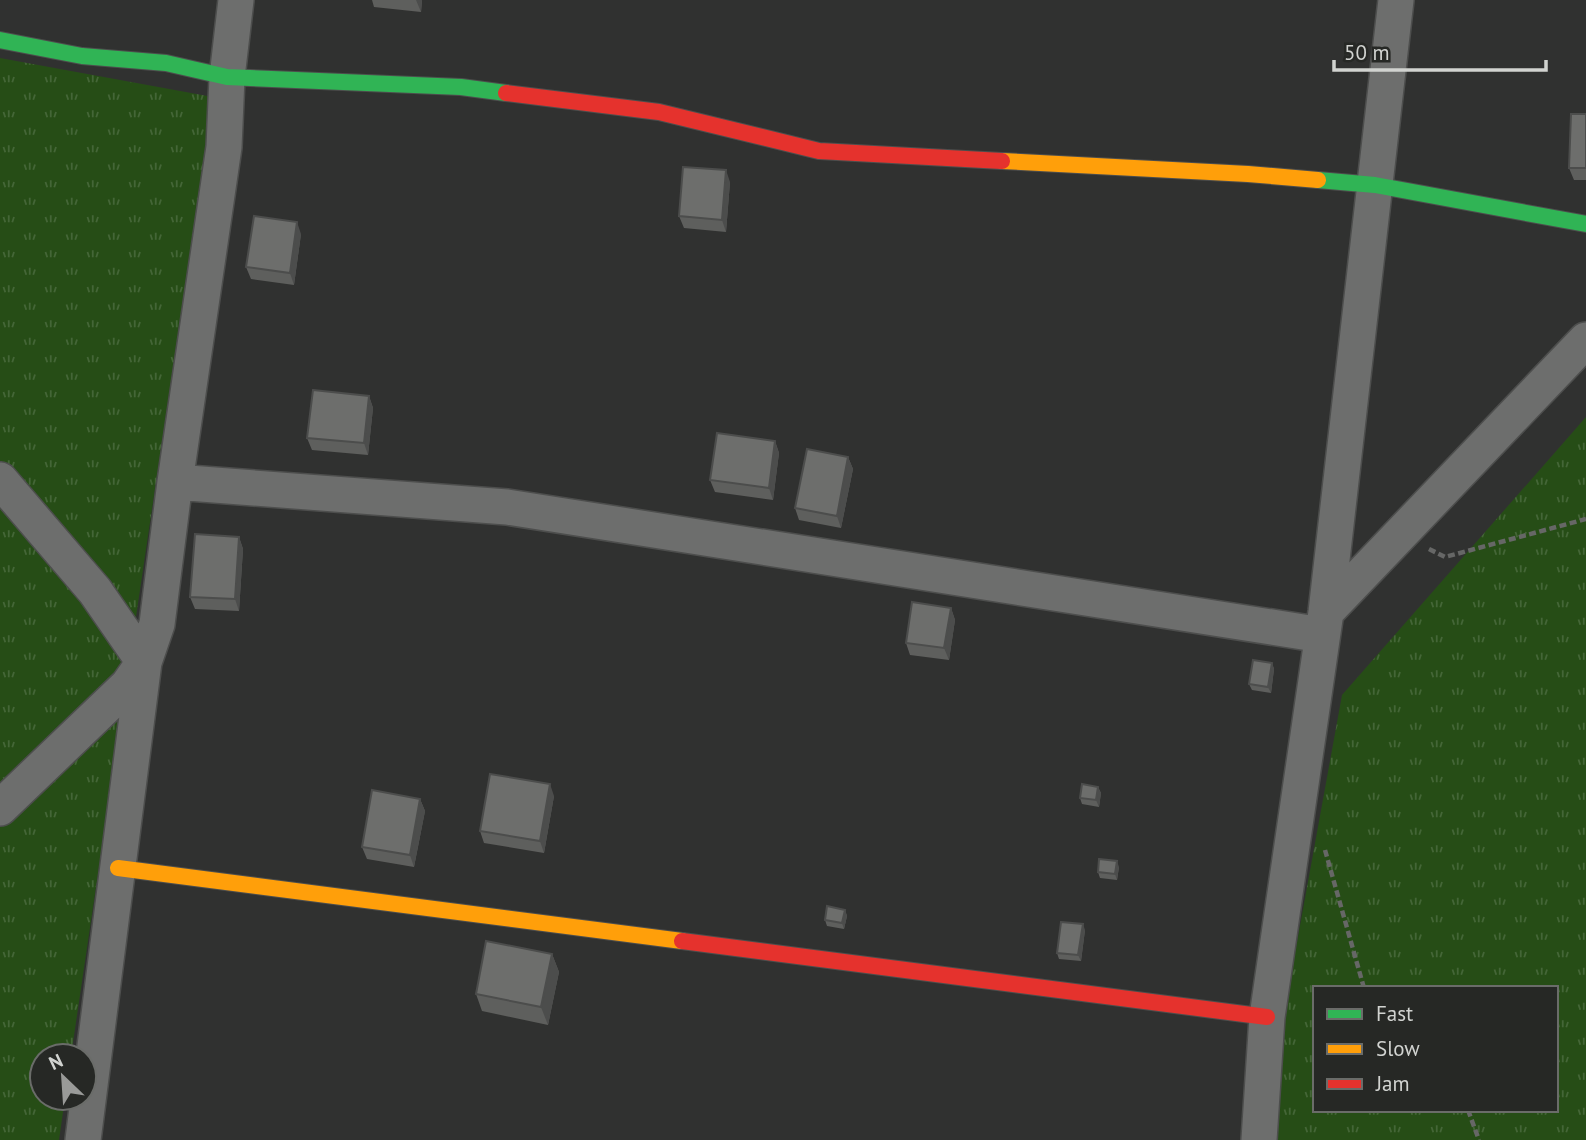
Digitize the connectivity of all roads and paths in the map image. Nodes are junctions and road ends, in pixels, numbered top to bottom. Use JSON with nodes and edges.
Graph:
{"nodes":[{"id":1,"x":236,"y":0,"type":"edge"},
{"id":2,"x":1396,"y":0,"type":"edge"},
{"id":3,"x":0,"y":40,"type":"edge"},
{"id":4,"x":227,"y":77,"type":"junction"},
{"id":5,"x":1375,"y":185,"type":"junction"},
{"id":6,"x":1586,"y":224,"type":"edge"},
{"id":7,"x":1586,"y":340,"type":"edge"},
{"id":8,"x":0,"y":480,"type":"edge"},
{"id":9,"x":175,"y":482,"type":"junction"},
{"id":10,"x":1586,"y":519,"type":"edge"},
{"id":11,"x":1400,"y":534,"type":"junction"},
{"id":12,"x":1324,"y":624,"type":"junction"},
{"id":13,"x":144,"y":662,"type":"junction"},
{"id":14,"x":0,"y":808,"type":"edge"},
{"id":15,"x":1324,"y":848,"type":"dead end"},
{"id":16,"x":118,"y":868,"type":"junction"},
{"id":17,"x":1363,"y":986,"type":"edge"},
{"id":18,"x":1267,"y":1017,"type":"junction"},
{"id":19,"x":1469,"y":1112,"type":"edge"},
{"id":20,"x":83,"y":1140,"type":"edge"},
{"id":21,"x":1259,"y":1140,"type":"edge"},
{"id":22,"x":1479,"y":1140,"type":"edge"}],
"edges":[{"from":1,"to":4,"type":"street"},
{"from":2,"to":5,"type":"street"},
{"from":3,"to":4,"type":"street"},
{"from":4,"to":5,"type":"street"},
{"from":4,"to":9,"type":"street"},
{"from":5,"to":6,"type":"street"},
{"from":5,"to":12,"type":"street"},
{"from":7,"to":11,"type":"street"},
{"from":8,"to":13,"type":"street"},
{"from":9,"to":12,"type":"street"},
{"from":9,"to":13,"type":"street"},
{"from":10,"to":11,"type":"path"},
{"from":11,"to":12,"type":"street"},
{"from":12,"to":18,"type":"street"},
{"from":13,"to":14,"type":"street"},
{"from":13,"to":16,"type":"street"},
{"from":15,"to":17,"type":"path"},
{"from":16,"to":18,"type":"street"},
{"from":16,"to":20,"type":"street"},
{"from":18,"to":21,"type":"street"},
{"from":19,"to":22,"type":"path"}]}
